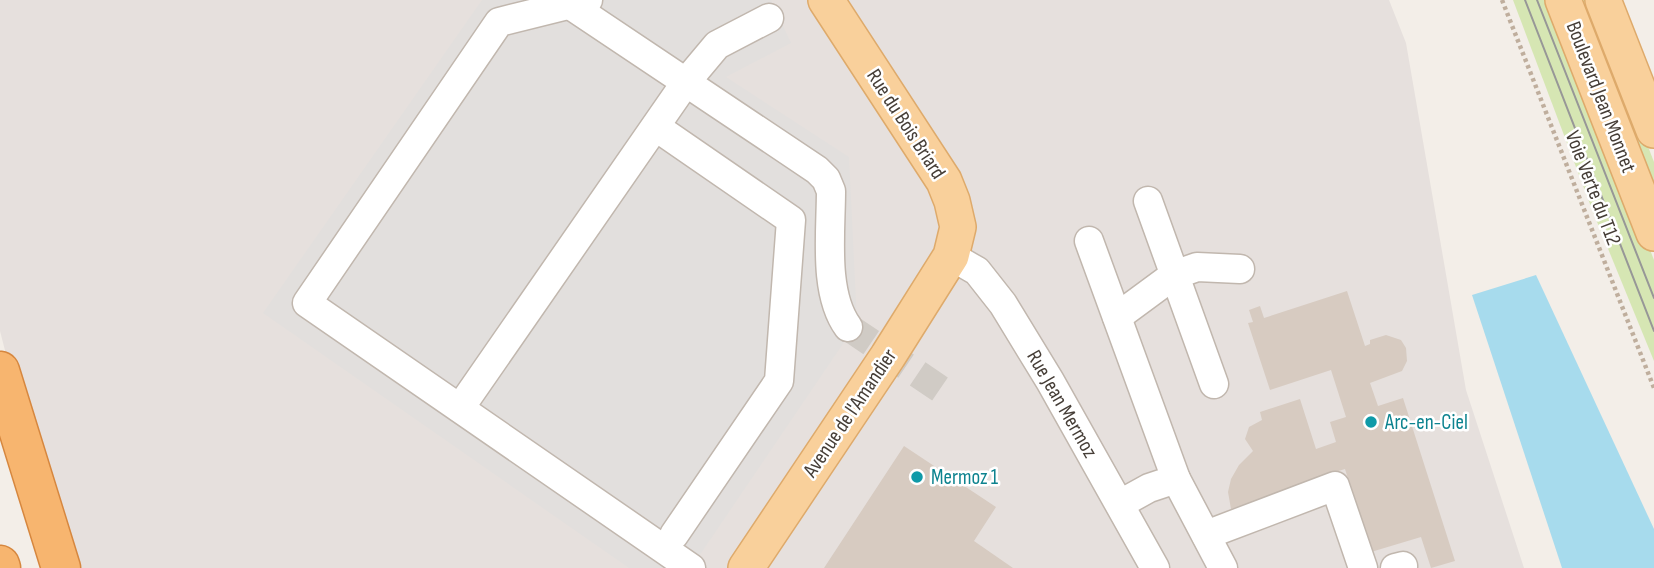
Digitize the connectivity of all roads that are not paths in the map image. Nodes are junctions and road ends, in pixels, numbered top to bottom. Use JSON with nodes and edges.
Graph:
{"nodes":[{"id":1,"x":826,"y":0,"type":"edge"},
{"id":2,"x":1563,"y":0,"type":"edge"},
{"id":3,"x":1603,"y":0,"type":"edge"},
{"id":4,"x":578,"y":2,"type":"edge"},
{"id":5,"x":769,"y":18,"type":"dead end"},
{"id":6,"x":686,"y":82,"type":"junction"},
{"id":7,"x":656,"y":127,"type":"junction"},
{"id":8,"x":1654,"y":130,"type":"edge"},
{"id":9,"x":1148,"y":201,"type":"dead end"},
{"id":10,"x":1654,"y":233,"type":"edge"},
{"id":11,"x":1089,"y":241,"type":"dead end"},
{"id":12,"x":951,"y":256,"type":"junction"},
{"id":13,"x":1240,"y":269,"type":"dead end"},
{"id":14,"x":1174,"y":275,"type":"junction"},
{"id":15,"x":1117,"y":317,"type":"junction"},
{"id":16,"x":848,"y":327,"type":"tunnel mouth"},
{"id":17,"x":0,"y":371,"type":"edge"},
{"id":18,"x":1213,"y":384,"type":"dead end"},
{"id":19,"x":460,"y":408,"type":"junction"},
{"id":20,"x":1176,"y":479,"type":"junction"},
{"id":21,"x":1120,"y":504,"type":"junction"},
{"id":22,"x":674,"y":535,"type":"dead end"},
{"id":23,"x":1206,"y":535,"type":"junction"},
{"id":24,"x":61,"y":568,"type":"edge"},
{"id":25,"x":691,"y":568,"type":"edge"},
{"id":26,"x":746,"y":568,"type":"edge"},
{"id":27,"x":1155,"y":568,"type":"edge"},
{"id":28,"x":1223,"y":568,"type":"edge"},
{"id":29,"x":1363,"y":568,"type":"edge"}],
"edges":[{"from":1,"to":12,"type":"main road","name":"Rue du Bois Briard"},
{"from":2,"to":10,"type":"main road","name":"Boulevard Jean Monnet"},
{"from":3,"to":8,"type":"main road"},
{"from":4,"to":6,"type":"street"},
{"from":4,"to":19,"type":"street"},
{"from":5,"to":6,"type":"street"},
{"from":6,"to":7,"type":"street"},
{"from":6,"to":16,"type":"street"},
{"from":7,"to":19,"type":"street"},
{"from":7,"to":22,"type":"street"},
{"from":9,"to":14,"type":"street"},
{"from":11,"to":15,"type":"street"},
{"from":12,"to":21,"type":"street","name":"Rue Jean Mermoz"},
{"from":12,"to":26,"type":"main road","name":"Avenue de l'Amandier"},
{"from":13,"to":14,"type":"street"},
{"from":14,"to":15,"type":"street"},
{"from":14,"to":18,"type":"street"},
{"from":15,"to":20,"type":"street"},
{"from":17,"to":24,"type":"highway"},
{"from":19,"to":25,"type":"street"},
{"from":20,"to":21,"type":"street"},
{"from":20,"to":23,"type":"street"},
{"from":21,"to":27,"type":"street","name":"Rue Jean Mermoz"},
{"from":23,"to":28,"type":"street"},
{"from":23,"to":29,"type":"street"}]}
